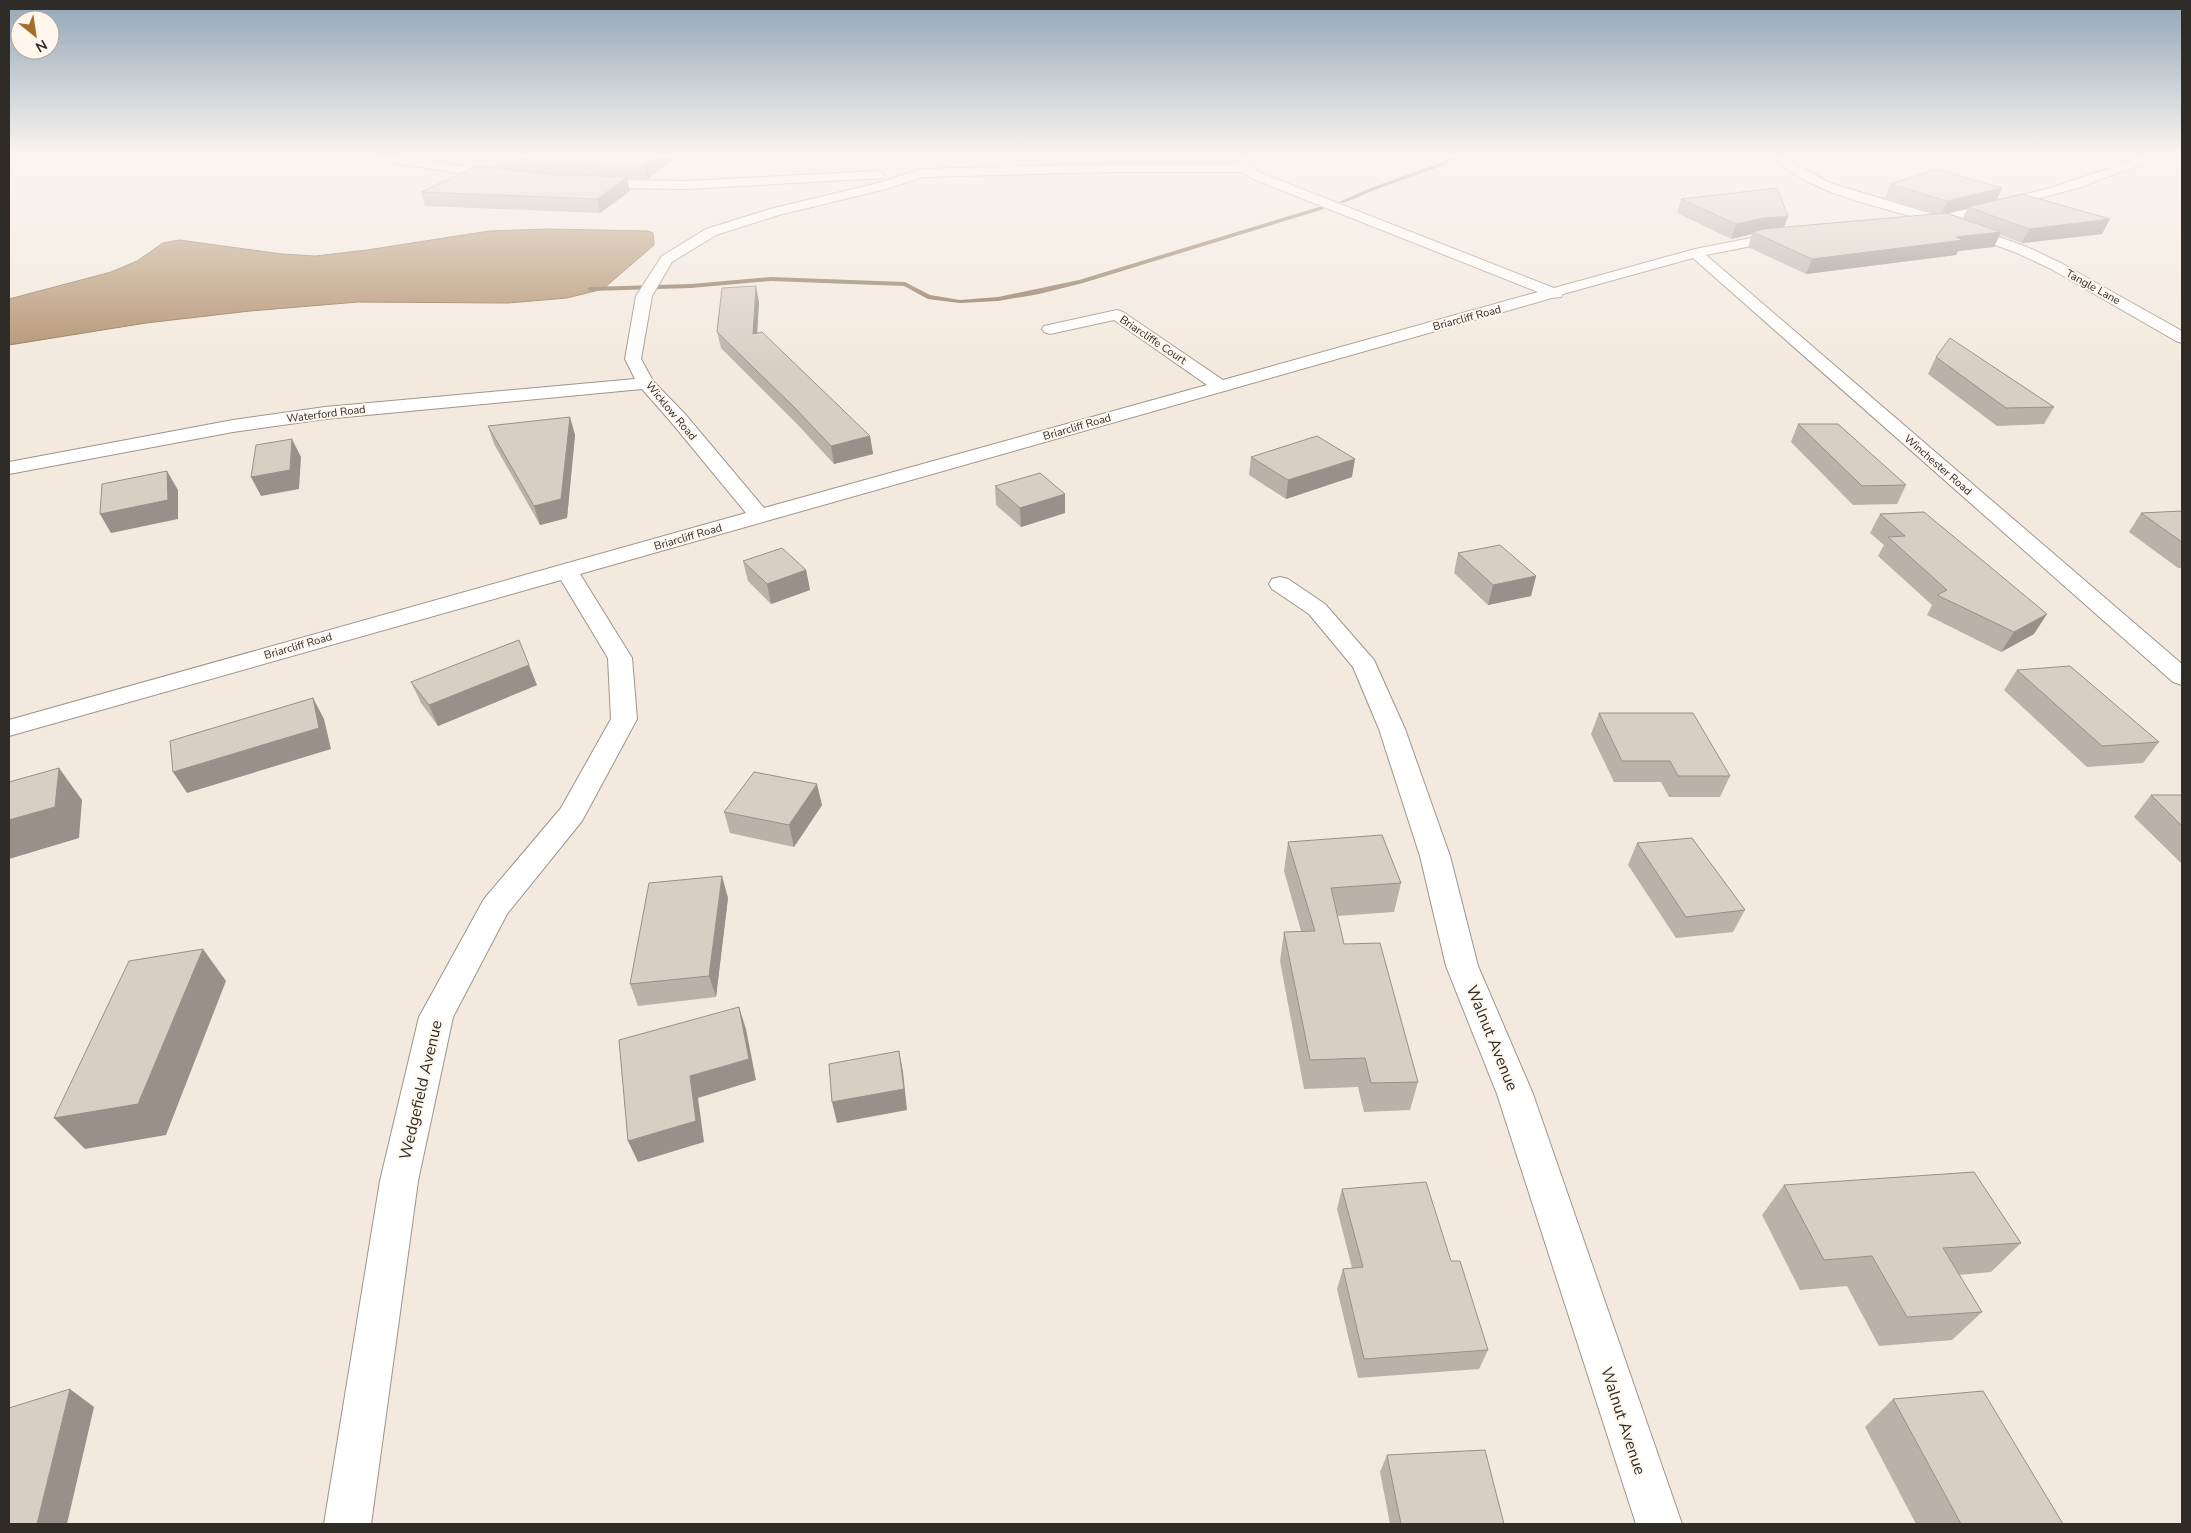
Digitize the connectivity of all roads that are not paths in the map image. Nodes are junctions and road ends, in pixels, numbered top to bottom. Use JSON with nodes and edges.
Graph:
{"nodes":[{"id":1,"x":728,"y":227,"type":"edge"},
{"id":2,"x":1385,"y":227,"type":"edge"},
{"id":3,"x":1956,"y":227,"type":"edge"},
{"id":4,"x":1805,"y":234,"type":"edge"},
{"id":5,"x":1695,"y":254,"type":"junction"},
{"id":6,"x":1556,"y":294,"type":"junction"},
{"id":7,"x":1050,"y":329,"type":"dead end"},
{"id":8,"x":2182,"y":338,"type":"edge"},
{"id":9,"x":646,"y":383,"type":"junction"},
{"id":10,"x":1220,"y":386,"type":"junction"},
{"id":11,"x":9,"y":468,"type":"edge"},
{"id":12,"x":759,"y":516,"type":"junction"},
{"id":13,"x":567,"y":571,"type":"junction"},
{"id":14,"x":1280,"y":584,"type":"dead end"},
{"id":15,"x":2182,"y":677,"type":"edge"},
{"id":16,"x":9,"y":728,"type":"edge"},
{"id":17,"x":347,"y":1524,"type":"edge"},
{"id":18,"x":1659,"y":1524,"type":"edge"}],
"edges":[{"from":1,"to":9,"type":"street","name":"Wicklow Road"},
{"from":2,"to":6,"type":"street"},
{"from":3,"to":8,"type":"street","name":"Tangle Lane"},
{"from":4,"to":5,"type":"street","name":"Briarcliff Road"},
{"from":5,"to":6,"type":"street","name":"Briarcliff Road"},
{"from":5,"to":15,"type":"street","name":"Winchester Road"},
{"from":6,"to":10,"type":"street","name":"Briarcliff Road"},
{"from":7,"to":10,"type":"street","name":"Briarcliffe Court"},
{"from":9,"to":11,"type":"street","name":"Waterford Road"},
{"from":9,"to":12,"type":"street","name":"Wicklow Road"},
{"from":10,"to":12,"type":"street","name":"Briarcliff Road"},
{"from":12,"to":13,"type":"street","name":"Briarcliff Road"},
{"from":13,"to":16,"type":"street","name":"Briarcliff Road"},
{"from":13,"to":17,"type":"street","name":"Wedgefield Avenue"},
{"from":14,"to":18,"type":"street","name":"Walnut Avenue"}]}
